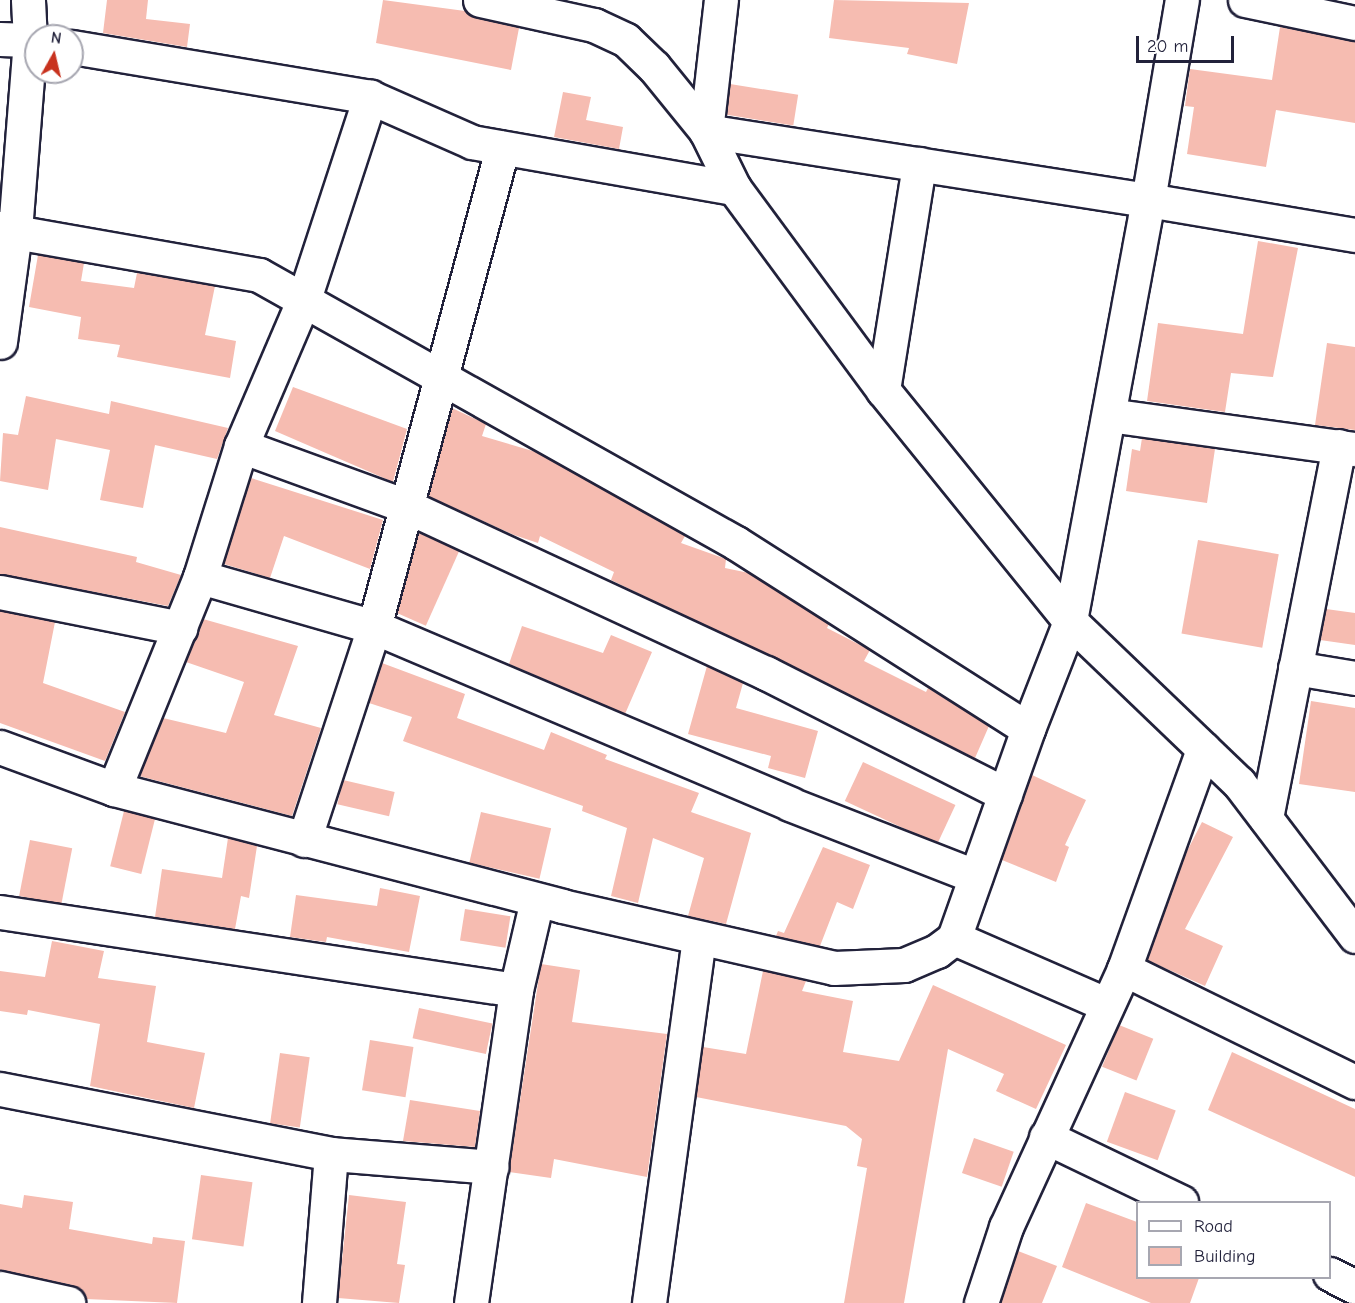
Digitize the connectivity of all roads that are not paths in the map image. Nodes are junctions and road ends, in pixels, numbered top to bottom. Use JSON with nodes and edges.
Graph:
{"nodes":[{"id":1,"x":28,"y":0,"type":"edge"},
{"id":2,"x":480,"y":0,"type":"edge"},
{"id":3,"x":721,"y":0,"type":"edge"},
{"id":4,"x":1182,"y":0,"type":"edge"},
{"id":5,"x":1245,"y":0,"type":"edge"},
{"id":6,"x":1355,"y":23,"type":"edge"},
{"id":7,"x":22,"y":40,"type":"edge"},
{"id":8,"x":84,"y":49,"type":"edge"},
{"id":9,"x":370,"y":97,"type":"junction"},
{"id":10,"x":706,"y":131,"type":"junction"},
{"id":11,"x":502,"y":148,"type":"junction"},
{"id":12,"x":919,"y":164,"type":"junction"},
{"id":13,"x":734,"y":188,"type":"junction"},
{"id":14,"x":1148,"y":200,"type":"junction"},
{"id":15,"x":7,"y":230,"type":"edge"},
{"id":16,"x":1355,"y":235,"type":"edge"},
{"id":17,"x":304,"y":299,"type":"junction"},
{"id":18,"x":0,"y":342,"type":"edge"},
{"id":19,"x":439,"y":376,"type":"junction"},
{"id":20,"x":883,"y":390,"type":"junction"},
{"id":21,"x":1109,"y":415,"type":"junction"},
{"id":22,"x":241,"y":446,"type":"junction"},
{"id":23,"x":1347,"y":448,"type":"edge"},
{"id":24,"x":405,"y":506,"type":"junction"},
{"id":25,"x":200,"y":577,"type":"junction"},
{"id":26,"x":0,"y":592,"type":"edge"},
{"id":27,"x":1070,"y":621,"type":"junction"},
{"id":28,"x":374,"y":627,"type":"junction"},
{"id":29,"x":180,"y":628,"type":"junction"},
{"id":30,"x":1295,"y":668,"type":"junction"},
{"id":31,"x":1355,"y":678,"type":"edge"},
{"id":32,"x":1028,"y":729,"type":"junction"},
{"id":33,"x":0,"y":747,"type":"edge"},
{"id":34,"x":1203,"y":749,"type":"junction"},
{"id":35,"x":114,"y":789,"type":"junction"},
{"id":36,"x":1005,"y":794,"type":"junction"},
{"id":37,"x":1266,"y":818,"type":"junction"},
{"id":38,"x":304,"y":840,"type":"junction"},
{"id":39,"x":975,"y":876,"type":"junction"},
{"id":40,"x":537,"y":900,"type":"junction"},
{"id":41,"x":0,"y":912,"type":"edge"},
{"id":42,"x":1355,"y":936,"type":"edge"},
{"id":43,"x":954,"y":938,"type":"junction"},
{"id":44,"x":699,"y":940,"type":"junction"},
{"id":45,"x":1124,"y":969,"type":"junction"},
{"id":46,"x":516,"y":990,"type":"junction"},
{"id":47,"x":1107,"y":1005,"type":"junction"},
{"id":48,"x":1355,"y":1082,"type":"edge"},
{"id":49,"x":0,"y":1089,"type":"edge"},
{"id":50,"x":1046,"y":1137,"type":"junction"},
{"id":51,"x":331,"y":1154,"type":"junction"},
{"id":52,"x":491,"y":1167,"type":"junction"},
{"id":53,"x":1177,"y":1201,"type":"edge"},
{"id":54,"x":1331,"y":1275,"type":"edge"},
{"id":55,"x":1355,"y":1287,"type":"edge"},
{"id":56,"x":0,"y":1288,"type":"edge"},
{"id":57,"x":68,"y":1303,"type":"edge"},
{"id":58,"x":320,"y":1303,"type":"edge"},
{"id":59,"x":471,"y":1303,"type":"edge"},
{"id":60,"x":649,"y":1303,"type":"edge"},
{"id":61,"x":981,"y":1303,"type":"edge"}],
"edges":[{"from":1,"to":7,"type":"street"},
{"from":2,"to":10,"type":"street"},
{"from":3,"to":10,"type":"street"},
{"from":4,"to":14,"type":"street"},
{"from":5,"to":6,"type":"street"},
{"from":7,"to":15,"type":"street"},
{"from":8,"to":9,"type":"street"},
{"from":9,"to":11,"type":"street"},
{"from":9,"to":17,"type":"street"},
{"from":10,"to":12,"type":"street"},
{"from":10,"to":13,"type":"street"},
{"from":11,"to":13,"type":"street"},
{"from":11,"to":19,"type":"street"},
{"from":12,"to":14,"type":"street"},
{"from":12,"to":20,"type":"street"},
{"from":13,"to":20,"type":"street"},
{"from":14,"to":16,"type":"street"},
{"from":14,"to":21,"type":"street"},
{"from":15,"to":17,"type":"street"},
{"from":15,"to":18,"type":"street"},
{"from":17,"to":19,"type":"street"},
{"from":17,"to":22,"type":"street"},
{"from":19,"to":24,"type":"street"},
{"from":19,"to":32,"type":"street"},
{"from":20,"to":27,"type":"street"},
{"from":21,"to":23,"type":"street"},
{"from":21,"to":27,"type":"street"},
{"from":22,"to":24,"type":"street"},
{"from":22,"to":25,"type":"street"},
{"from":23,"to":30,"type":"street"},
{"from":24,"to":28,"type":"street"},
{"from":24,"to":36,"type":"street"},
{"from":25,"to":28,"type":"street"},
{"from":25,"to":29,"type":"street"},
{"from":26,"to":29,"type":"street"},
{"from":27,"to":32,"type":"street"},
{"from":27,"to":34,"type":"street"},
{"from":28,"to":38,"type":"street"},
{"from":28,"to":39,"type":"street"},
{"from":29,"to":35,"type":"street"},
{"from":30,"to":31,"type":"street"},
{"from":30,"to":37,"type":"street"},
{"from":32,"to":36,"type":"street"},
{"from":33,"to":35,"type":"street"},
{"from":34,"to":37,"type":"street"},
{"from":34,"to":45,"type":"street"},
{"from":35,"to":38,"type":"street"},
{"from":36,"to":39,"type":"street"},
{"from":37,"to":42,"type":"street"},
{"from":38,"to":40,"type":"street"},
{"from":39,"to":43,"type":"street"},
{"from":40,"to":44,"type":"street"},
{"from":40,"to":46,"type":"street"},
{"from":41,"to":46,"type":"street"},
{"from":43,"to":44,"type":"street"},
{"from":43,"to":47,"type":"street"},
{"from":44,"to":60,"type":"street"},
{"from":45,"to":47,"type":"street"},
{"from":45,"to":48,"type":"street"},
{"from":46,"to":52,"type":"street"},
{"from":47,"to":50,"type":"street"},
{"from":49,"to":51,"type":"street"},
{"from":50,"to":53,"type":"street"},
{"from":50,"to":61,"type":"street"},
{"from":51,"to":52,"type":"street"},
{"from":51,"to":58,"type":"street"},
{"from":52,"to":59,"type":"street"},
{"from":54,"to":55,"type":"street"},
{"from":56,"to":57,"type":"street"}]}
